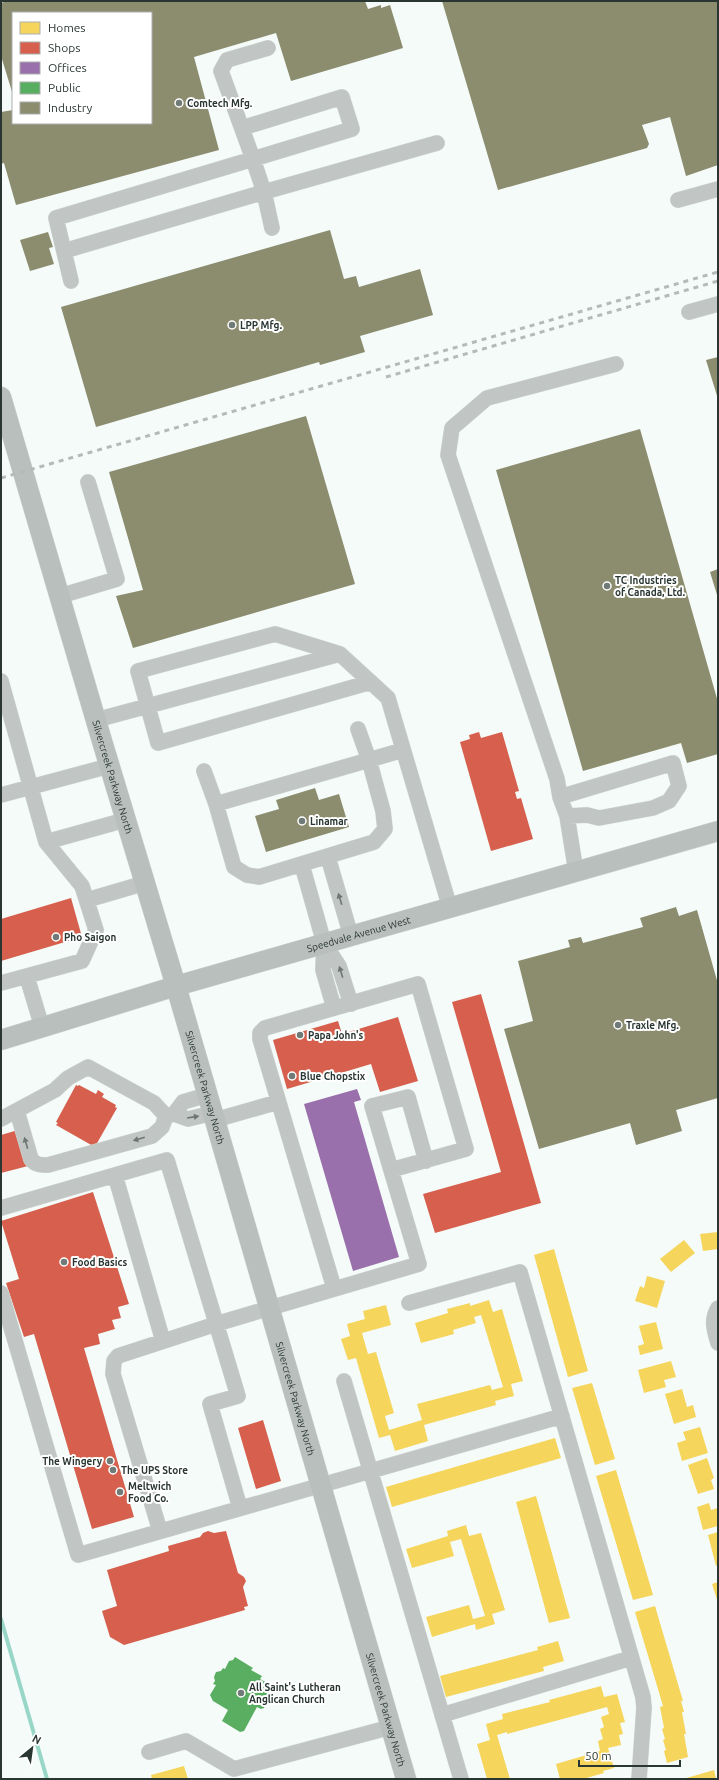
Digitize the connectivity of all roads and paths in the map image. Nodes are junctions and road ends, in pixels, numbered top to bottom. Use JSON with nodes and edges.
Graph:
{"nodes":[{"id":1,"x":268,"y":48,"type":"dead end"},
{"id":2,"x":242,"y":128,"type":"junction"},
{"id":3,"x":437,"y":144,"type":"dead end"},
{"id":4,"x":253,"y":159,"type":"junction"},
{"id":5,"x":718,"y":189,"type":"edge"},
{"id":6,"x":264,"y":192,"type":"junction"},
{"id":7,"x":678,"y":200,"type":"dead end"},
{"id":8,"x":272,"y":228,"type":"dead end"},
{"id":9,"x":64,"y":251,"type":"junction"},
{"id":10,"x":71,"y":281,"type":"dead end"},
{"id":11,"x":718,"y":304,"type":"edge"},
{"id":12,"x":689,"y":312,"type":"dead end"},
{"id":13,"x":616,"y":364,"type":"dead end"},
{"id":14,"x":1,"y":397,"type":"edge"},
{"id":15,"x":88,"y":482,"type":"dead end"},
{"id":16,"x":60,"y":596,"type":"junction"},
{"id":17,"x":340,"y":654,"type":"junction"},
{"id":18,"x":1,"y":681,"type":"edge"},
{"id":19,"x":371,"y":682,"type":"junction"},
{"id":20,"x":147,"y":707,"type":"junction"},
{"id":21,"x":96,"y":720,"type":"junction"},
{"id":22,"x":358,"y":729,"type":"dead end"},
{"id":23,"x":403,"y":750,"type":"junction"},
{"id":24,"x":369,"y":760,"type":"junction"},
{"id":25,"x":109,"y":766,"type":"junction"},
{"id":26,"x":204,"y":771,"type":"dead end"},
{"id":27,"x":32,"y":787,"type":"junction"},
{"id":28,"x":1,"y":796,"type":"edge"},
{"id":29,"x":560,"y":797,"type":"junction"},
{"id":30,"x":216,"y":804,"type":"junction"},
{"id":31,"x":566,"y":816,"type":"junction"},
{"id":32,"x":125,"y":820,"type":"junction"},
{"id":33,"x":718,"y":831,"type":"edge"},
{"id":34,"x":46,"y":842,"type":"junction"},
{"id":35,"x":328,"y":857,"type":"junction"},
{"id":36,"x":302,"y":865,"type":"junction"},
{"id":37,"x":576,"y":872,"type":"junction"},
{"id":38,"x":145,"y":883,"type":"junction"},
{"id":39,"x":86,"y":900,"type":"junction"},
{"id":40,"x":450,"y":908,"type":"junction"},
{"id":41,"x":351,"y":936,"type":"junction"},
{"id":42,"x":324,"y":943,"type":"junction"},
{"id":43,"x":27,"y":976,"type":"junction"},
{"id":44,"x":1,"y":984,"type":"edge"},
{"id":45,"x":176,"y":986,"type":"junction"},
{"id":46,"x":351,"y":1004,"type":"junction"},
{"id":47,"x":334,"y":1008,"type":"junction"},
{"id":48,"x":42,"y":1027,"type":"junction"},
{"id":49,"x":1,"y":1040,"type":"edge"},
{"id":50,"x":278,"y":1102,"type":"junction"},
{"id":51,"x":212,"y":1109,"type":"junction"},
{"id":52,"x":17,"y":1111,"type":"junction"},
{"id":53,"x":170,"y":1115,"type":"junction"},
{"id":54,"x":1,"y":1119,"type":"edge"},
{"id":55,"x":426,"y":1161,"type":"junction"},
{"id":56,"x":390,"y":1170,"type":"junction"},
{"id":57,"x":115,"y":1175,"type":"junction"},
{"id":58,"x":1,"y":1208,"type":"edge"},
{"id":59,"x":334,"y":1288,"type":"junction"},
{"id":60,"x":1,"y":1293,"type":"edge"},
{"id":61,"x":409,"y":1303,"type":"dead end"},
{"id":62,"x":270,"y":1308,"type":"junction"},
{"id":63,"x":718,"y":1308,"type":"edge"},
{"id":64,"x":216,"y":1324,"type":"junction"},
{"id":65,"x":163,"y":1341,"type":"junction"},
{"id":66,"x":718,"y":1343,"type":"edge"},
{"id":67,"x":344,"y":1381,"type":"dead end"},
{"id":68,"x":562,"y":1416,"type":"junction"},
{"id":69,"x":371,"y":1471,"type":"junction"},
{"id":70,"x":320,"y":1484,"type":"junction"},
{"id":71,"x":240,"y":1508,"type":"junction"},
{"id":72,"x":160,"y":1531,"type":"junction"},
{"id":73,"x":631,"y":1658,"type":"junction"},
{"id":74,"x":442,"y":1715,"type":"junction"},
{"id":75,"x":391,"y":1727,"type":"junction"},
{"id":76,"x":148,"y":1752,"type":"dead end"},
{"id":77,"x":406,"y":1779,"type":"edge"},
{"id":78,"x":461,"y":1779,"type":"edge"},
{"id":79,"x":639,"y":1779,"type":"edge"}],
"edges":[{"from":1,"to":2,"type":"street"},
{"from":2,"to":4,"type":"street"},
{"from":2,"to":4,"type":"street"},
{"from":3,"to":6,"type":"street"},
{"from":4,"to":6,"type":"street"},
{"from":4,"to":9,"type":"street"},
{"from":5,"to":7,"type":"street"},
{"from":6,"to":8,"type":"street"},
{"from":6,"to":9,"type":"street"},
{"from":9,"to":10,"type":"street"},
{"from":11,"to":12,"type":"street"},
{"from":13,"to":29,"type":"street"},
{"from":14,"to":16,"type":"main road","name":"Silvercreek Parkway North"},
{"from":15,"to":16,"type":"street"},
{"from":16,"to":21,"type":"main road","name":"Silvercreek Parkway North"},
{"from":17,"to":19,"type":"street"},
{"from":17,"to":20,"type":"street"},
{"from":17,"to":20,"type":"street"},
{"from":18,"to":27,"type":"street"},
{"from":19,"to":20,"type":"street"},
{"from":19,"to":23,"type":"street"},
{"from":20,"to":21,"type":"street"},
{"from":21,"to":25,"type":"main road","name":"Silvercreek Parkway North"},
{"from":22,"to":24,"type":"street"},
{"from":23,"to":24,"type":"street"},
{"from":23,"to":40,"type":"street"},
{"from":24,"to":30,"type":"street"},
{"from":24,"to":35,"type":"street"},
{"from":25,"to":27,"type":"street"},
{"from":25,"to":32,"type":"main road","name":"Silvercreek Parkway North"},
{"from":26,"to":30,"type":"street"},
{"from":27,"to":28,"type":"street"},
{"from":27,"to":34,"type":"street"},
{"from":29,"to":31,"type":"street"},
{"from":29,"to":31,"type":"street"},
{"from":30,"to":36,"type":"street"},
{"from":31,"to":37,"type":"street"},
{"from":32,"to":34,"type":"street"},
{"from":32,"to":38,"type":"main road","name":"Silvercreek Parkway North"},
{"from":33,"to":37,"type":"main road","name":"Speedvale Avenue West"},
{"from":34,"to":39,"type":"street"},
{"from":35,"to":36,"type":"street"},
{"from":41,"to":35,"type":"street","one_way":true},
{"from":36,"to":42,"type":"street"},
{"from":37,"to":40,"type":"main road","name":"Speedvale Avenue West"},
{"from":38,"to":39,"type":"street"},
{"from":38,"to":45,"type":"main road","name":"Silvercreek Parkway North"},
{"from":39,"to":43,"type":"street"},
{"from":40,"to":41,"type":"main road","name":"Speedvale Avenue West"},
{"from":41,"to":42,"type":"main road","name":"Speedvale Avenue West"},
{"from":42,"to":45,"type":"main road","name":"Speedvale Avenue West"},
{"from":46,"to":42,"type":"street","one_way":true},
{"from":42,"to":47,"type":"street"},
{"from":43,"to":44,"type":"street"},
{"from":43,"to":48,"type":"street"},
{"from":45,"to":48,"type":"main road","name":"Speedvale Avenue West"},
{"from":45,"to":51,"type":"main road","name":"Silvercreek Parkway North"},
{"from":46,"to":47,"type":"street"},
{"from":46,"to":55,"type":"street"},
{"from":47,"to":50,"type":"street"},
{"from":48,"to":49,"type":"main road","name":"Speedvale Avenue West"},
{"from":50,"to":51,"type":"street"},
{"from":50,"to":59,"type":"street"},
{"from":51,"to":53,"type":"street"},
{"from":51,"to":62,"type":"main road","name":"Silvercreek Parkway North"},
{"from":52,"to":53,"type":"street"},
{"from":53,"to":52,"type":"street","one_way":true},
{"from":52,"to":54,"type":"street"},
{"from":55,"to":56,"type":"street"},
{"from":55,"to":56,"type":"street"},
{"from":56,"to":59,"type":"street"},
{"from":57,"to":58,"type":"street"},
{"from":57,"to":64,"type":"street"},
{"from":57,"to":65,"type":"street"},
{"from":59,"to":62,"type":"street"},
{"from":60,"to":72,"type":"street"},
{"from":61,"to":68,"type":"street"},
{"from":62,"to":64,"type":"street"},
{"from":62,"to":70,"type":"main road","name":"Silvercreek Parkway North"},
{"from":63,"to":66,"type":"street"},
{"from":64,"to":65,"type":"street"},
{"from":64,"to":71,"type":"street"},
{"from":65,"to":72,"type":"street"},
{"from":67,"to":69,"type":"street"},
{"from":68,"to":69,"type":"street"},
{"from":68,"to":73,"type":"street"},
{"from":69,"to":70,"type":"street"},
{"from":69,"to":74,"type":"street"},
{"from":70,"to":71,"type":"street"},
{"from":70,"to":75,"type":"main road","name":"Silvercreek Parkway North"},
{"from":71,"to":72,"type":"street"},
{"from":73,"to":74,"type":"street"},
{"from":73,"to":79,"type":"street"},
{"from":74,"to":78,"type":"street"},
{"from":75,"to":76,"type":"street"},
{"from":75,"to":77,"type":"main road","name":"Silvercreek Parkway North"}]}
